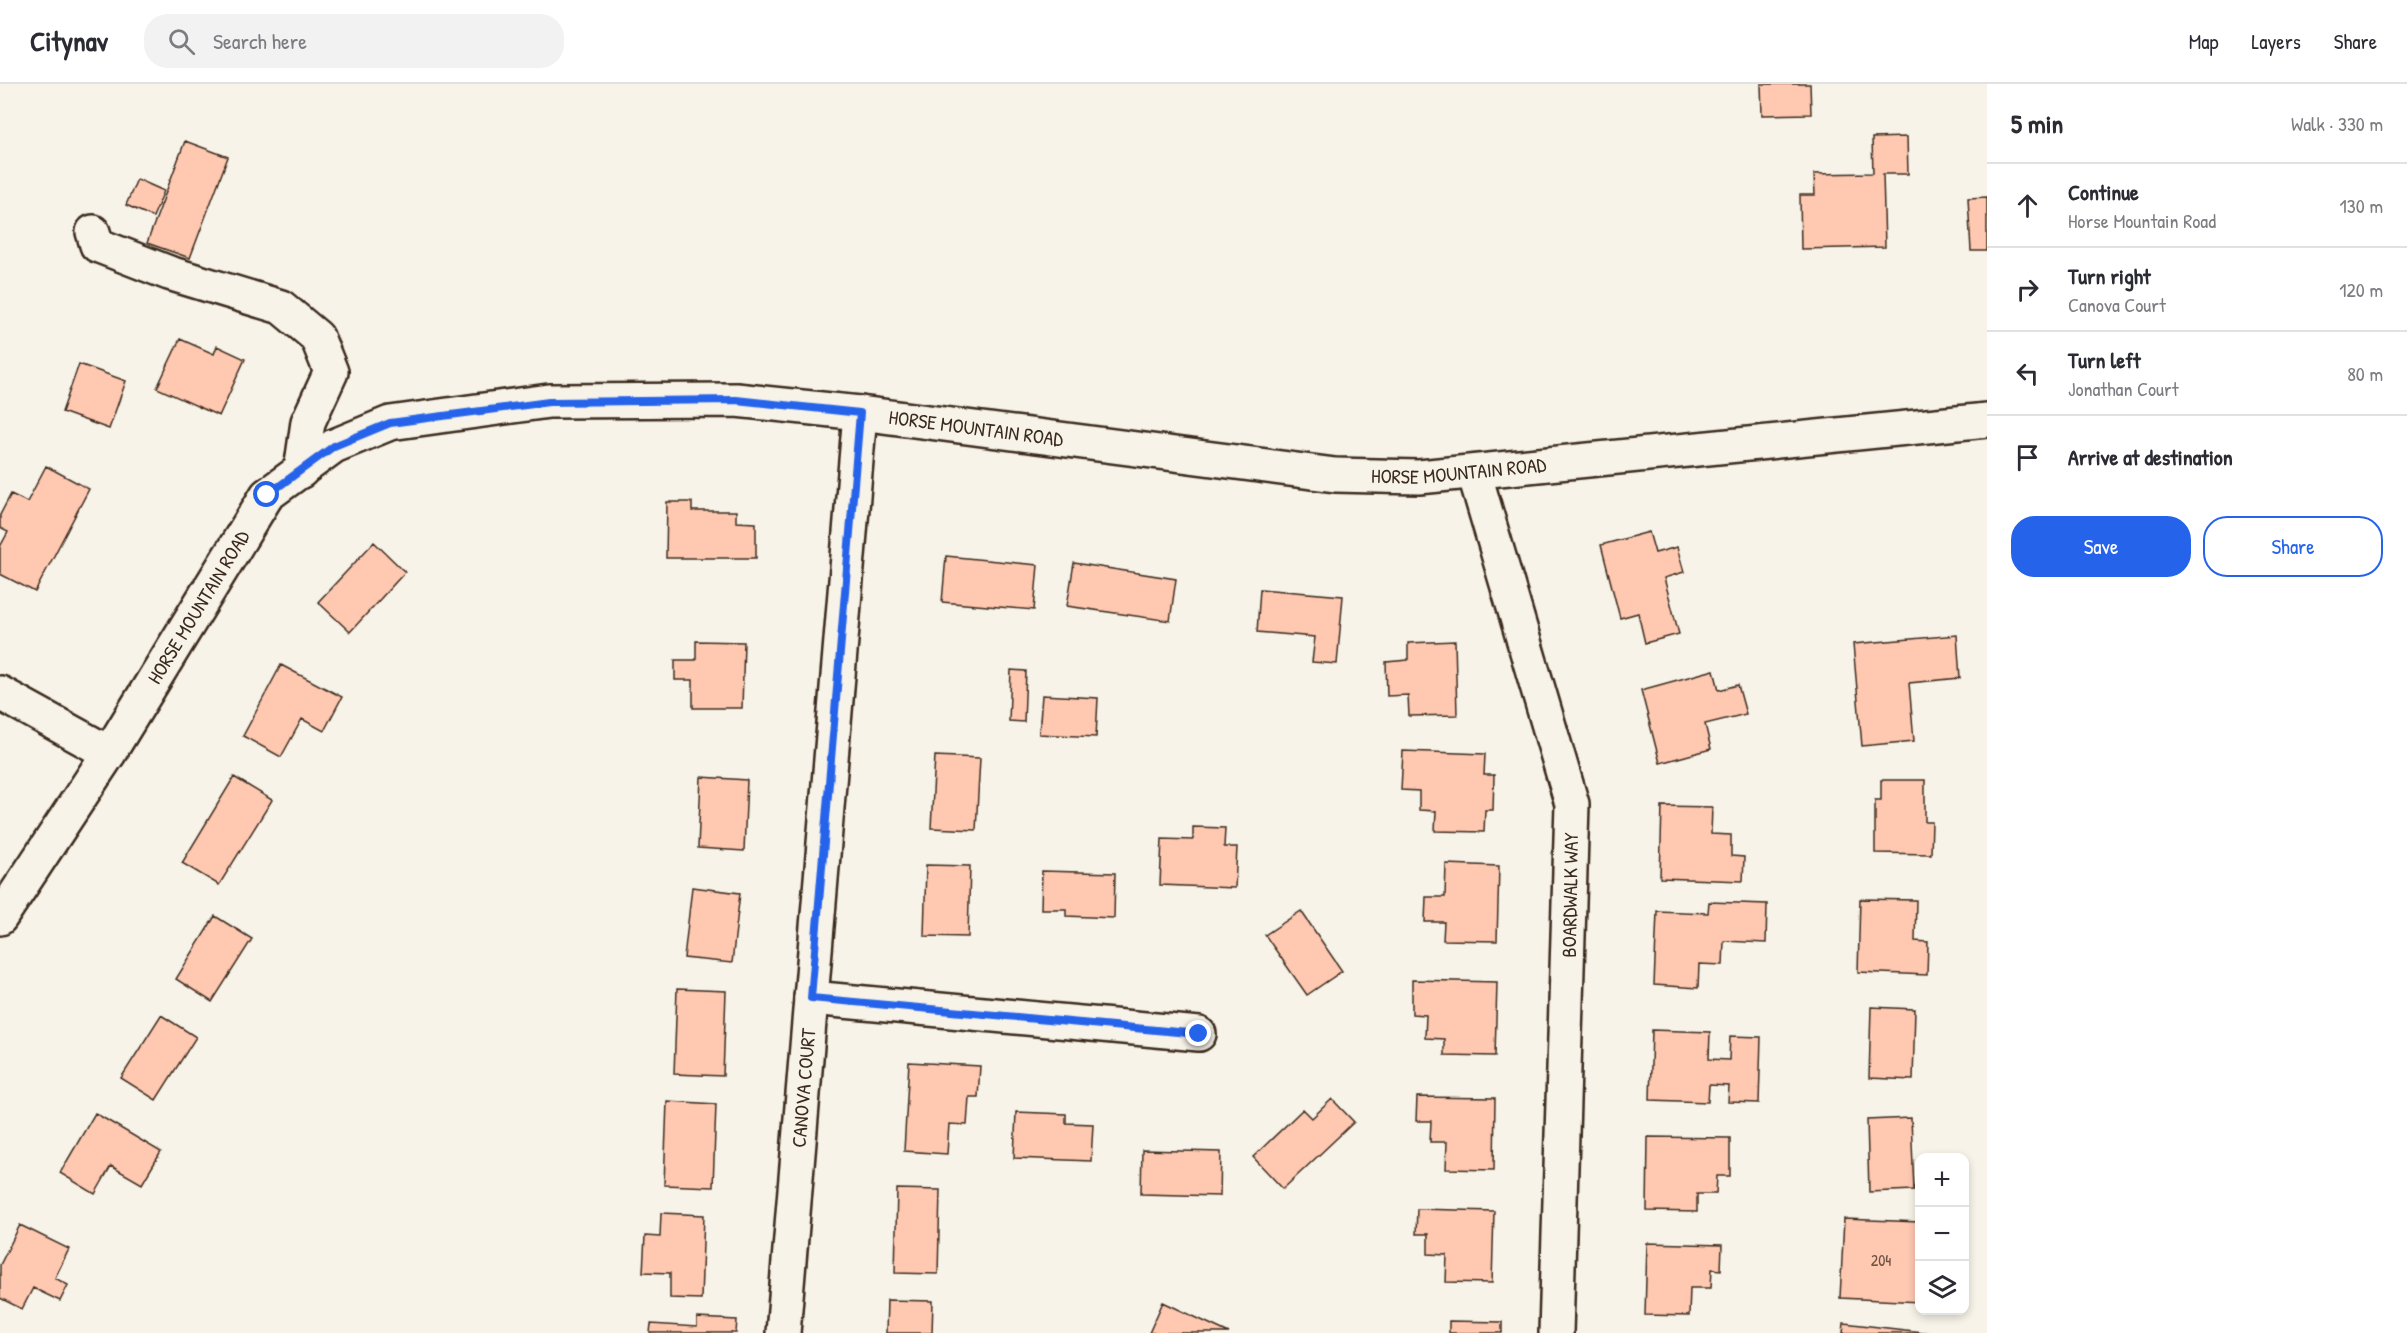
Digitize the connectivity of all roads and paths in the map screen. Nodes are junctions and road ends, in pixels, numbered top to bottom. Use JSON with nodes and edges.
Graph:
{"nodes":[{"id":1,"x":93,"y":232,"type":"dead end"},
{"id":2,"x":860,"y":413,"type":"junction"},
{"id":3,"x":1987,"y":420,"type":"edge"},
{"id":4,"x":301,"y":471,"type":"junction"},
{"id":5,"x":1474,"y":472,"type":"junction"},
{"id":6,"x":0,"y":693,"type":"edge"},
{"id":7,"x":109,"y":753,"type":"junction"},
{"id":8,"x":0,"y":918,"type":"edge"},
{"id":9,"x":811,"y":998,"type":"junction"},
{"id":10,"x":1199,"y":1034,"type":"dead end"},
{"id":11,"x":783,"y":1333,"type":"edge"},
{"id":12,"x":1556,"y":1333,"type":"edge"}],
"edges":[{"from":1,"to":4,"type":"street"},
{"from":2,"to":4,"type":"street","name":"HORSE MOUNTAIN ROAD"},
{"from":2,"to":5,"type":"street","name":"HORSE MOUNTAIN ROAD"},
{"from":2,"to":9,"type":"street","name":"CANOVA COURT"},
{"from":3,"to":5,"type":"street","name":"HORSE MOUNTAIN ROAD"},
{"from":4,"to":7,"type":"street","name":"HORSE MOUNTAIN ROAD"},
{"from":5,"to":12,"type":"street","name":"BOARDWALK WAY"},
{"from":6,"to":7,"type":"street"},
{"from":7,"to":8,"type":"street","name":"HORSE MOUNTAIN ROAD"},
{"from":9,"to":10,"type":"street"},
{"from":9,"to":11,"type":"street","name":"CANOVA COURT"}]}
